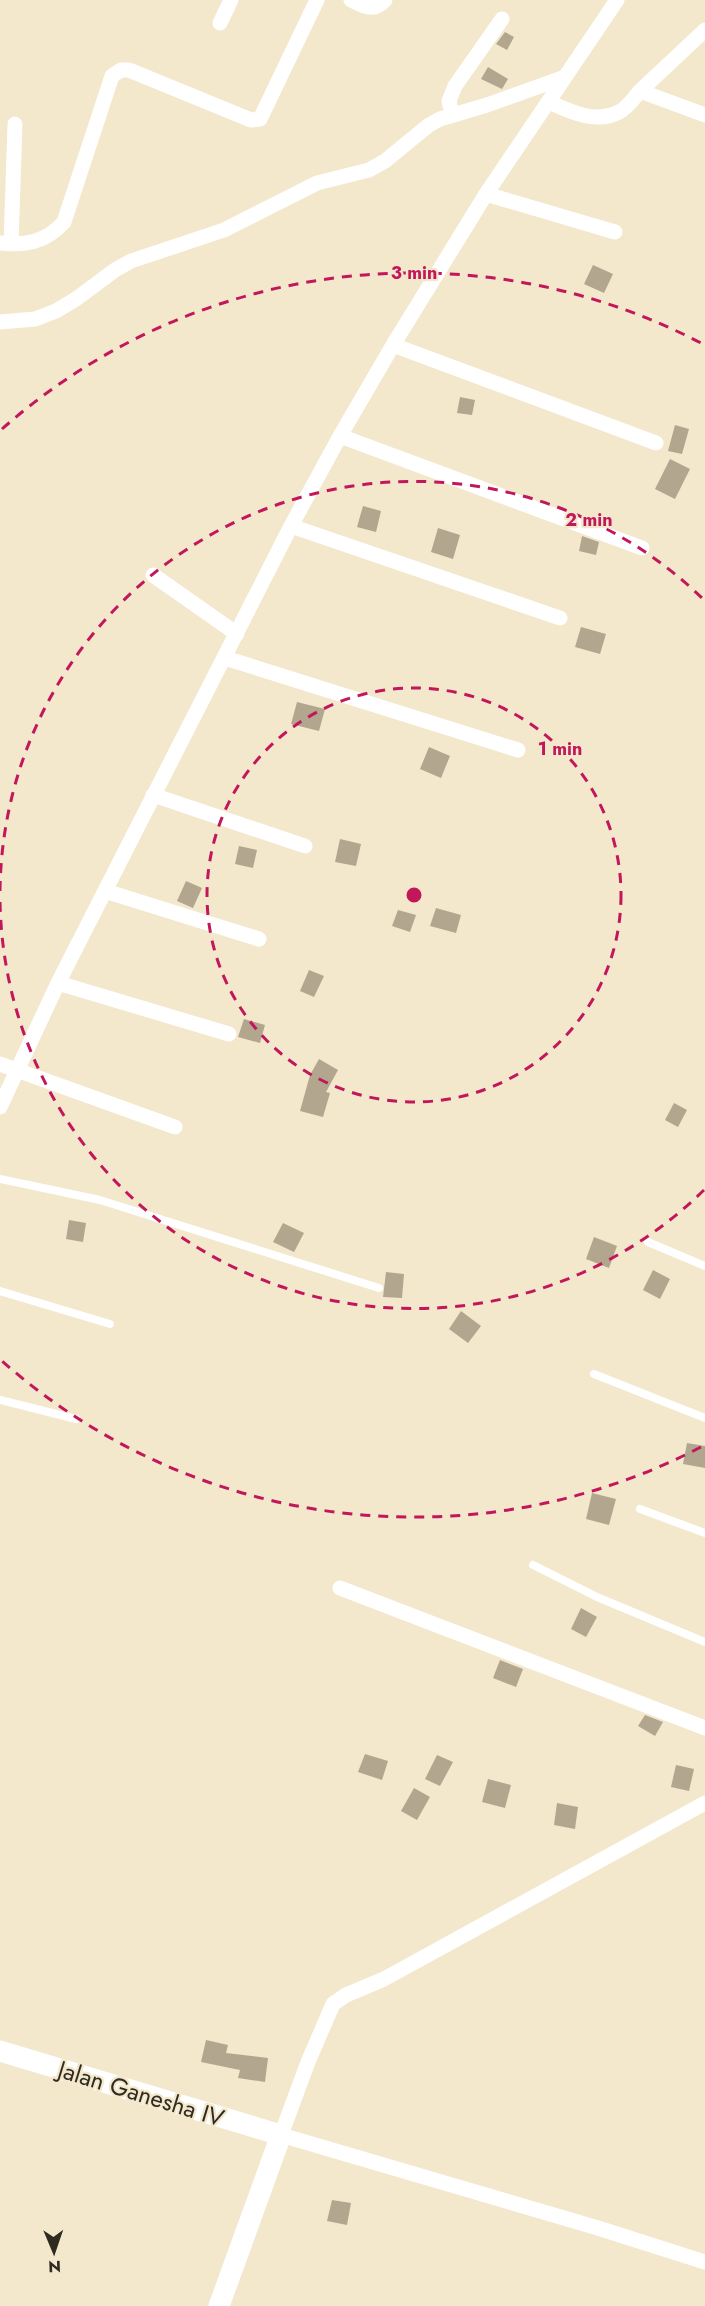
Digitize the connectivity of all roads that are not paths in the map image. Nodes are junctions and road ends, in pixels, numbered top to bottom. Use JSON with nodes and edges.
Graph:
{"nodes":[{"id":1,"x":231,"y":0,"type":"edge"},
{"id":2,"x":317,"y":0,"type":"edge"},
{"id":3,"x":351,"y":0,"type":"edge"},
{"id":4,"x":385,"y":0,"type":"edge"},
{"id":5,"x":617,"y":0,"type":"edge"},
{"id":6,"x":502,"y":19,"type":"dead end"},
{"id":7,"x":220,"y":23,"type":"dead end"},
{"id":8,"x":705,"y":30,"type":"edge"},
{"id":9,"x":565,"y":77,"type":"junction"},
{"id":10,"x":640,"y":91,"type":"junction"},
{"id":11,"x":549,"y":102,"type":"junction"},
{"id":12,"x":452,"y":115,"type":"junction"},
{"id":13,"x":705,"y":115,"type":"edge"},
{"id":14,"x":15,"y":124,"type":"dead end"},
{"id":15,"x":486,"y":194,"type":"junction"},
{"id":16,"x":615,"y":232,"type":"dead end"},
{"id":17,"x":6,"y":243,"type":"edge"},
{"id":18,"x":0,"y":322,"type":"edge"},
{"id":19,"x":393,"y":345,"type":"junction"},
{"id":20,"x":340,"y":436,"type":"junction"},
{"id":21,"x":656,"y":443,"type":"dead end"},
{"id":22,"x":291,"y":526,"type":"junction"},
{"id":23,"x":642,"y":548,"type":"dead end"},
{"id":24,"x":153,"y":575,"type":"dead end"},
{"id":25,"x":560,"y":618,"type":"dead end"},
{"id":26,"x":237,"y":634,"type":"junction"},
{"id":27,"x":225,"y":658,"type":"junction"},
{"id":28,"x":518,"y":750,"type":"dead end"},
{"id":29,"x":153,"y":795,"type":"junction"},
{"id":30,"x":305,"y":846,"type":"dead end"},
{"id":31,"x":105,"y":891,"type":"junction"},
{"id":32,"x":259,"y":939,"type":"dead end"},
{"id":33,"x":58,"y":982,"type":"junction"},
{"id":34,"x":229,"y":1034,"type":"dead end"},
{"id":35,"x":0,"y":1064,"type":"edge"},
{"id":36,"x":18,"y":1070,"type":"junction"},
{"id":37,"x":0,"y":1107,"type":"edge"},
{"id":38,"x":176,"y":1127,"type":"dead end"},
{"id":39,"x":0,"y":1179,"type":"edge"},
{"id":40,"x":648,"y":1242,"type":"dead end"},
{"id":41,"x":705,"y":1266,"type":"edge"},
{"id":42,"x":379,"y":1288,"type":"dead end"},
{"id":43,"x":0,"y":1292,"type":"edge"},
{"id":44,"x":110,"y":1324,"type":"dead end"},
{"id":45,"x":594,"y":1374,"type":"dead end"},
{"id":46,"x":0,"y":1400,"type":"edge"},
{"id":47,"x":705,"y":1418,"type":"edge"},
{"id":48,"x":76,"y":1419,"type":"dead end"},
{"id":49,"x":640,"y":1509,"type":"dead end"},
{"id":50,"x":705,"y":1533,"type":"edge"},
{"id":51,"x":532,"y":1565,"type":"dead end"},
{"id":52,"x":340,"y":1588,"type":"dead end"},
{"id":53,"x":705,"y":1642,"type":"edge"},
{"id":54,"x":705,"y":1728,"type":"edge"},
{"id":55,"x":705,"y":1803,"type":"edge"},
{"id":56,"x":0,"y":2051,"type":"edge"},
{"id":57,"x":281,"y":2135,"type":"junction"},
{"id":58,"x":705,"y":2262,"type":"edge"},
{"id":59,"x":219,"y":2306,"type":"edge"}],
"edges":[{"from":1,"to":7,"type":"street"},
{"from":2,"to":17,"type":"street"},
{"from":3,"to":4,"type":"street"},
{"from":5,"to":9,"type":"street"},
{"from":6,"to":12,"type":"street"},
{"from":8,"to":10,"type":"street"},
{"from":9,"to":11,"type":"street"},
{"from":9,"to":12,"type":"street"},
{"from":10,"to":11,"type":"street"},
{"from":10,"to":13,"type":"street"},
{"from":11,"to":15,"type":"street"},
{"from":12,"to":18,"type":"street"},
{"from":14,"to":17,"type":"street"},
{"from":15,"to":16,"type":"street"},
{"from":15,"to":19,"type":"street"},
{"from":19,"to":20,"type":"street"},
{"from":19,"to":21,"type":"street"},
{"from":20,"to":22,"type":"street"},
{"from":20,"to":23,"type":"street"},
{"from":22,"to":25,"type":"street"},
{"from":22,"to":26,"type":"street"},
{"from":24,"to":26,"type":"street"},
{"from":26,"to":27,"type":"street"},
{"from":27,"to":28,"type":"street"},
{"from":27,"to":29,"type":"street"},
{"from":29,"to":30,"type":"street"},
{"from":29,"to":31,"type":"street"},
{"from":31,"to":32,"type":"street"},
{"from":31,"to":33,"type":"street"},
{"from":33,"to":34,"type":"street"},
{"from":33,"to":36,"type":"street"},
{"from":35,"to":36,"type":"street"},
{"from":36,"to":37,"type":"street"},
{"from":36,"to":38,"type":"street"},
{"from":39,"to":42,"type":"lane"},
{"from":40,"to":41,"type":"lane"},
{"from":43,"to":44,"type":"lane"},
{"from":45,"to":47,"type":"lane"},
{"from":46,"to":48,"type":"lane"},
{"from":49,"to":50,"type":"lane"},
{"from":51,"to":53,"type":"lane"},
{"from":52,"to":54,"type":"street"},
{"from":55,"to":57,"type":"street"},
{"from":56,"to":57,"type":"street","name":"Jalan Ganesha IV"},
{"from":57,"to":58,"type":"street"},
{"from":57,"to":59,"type":"street"}]}
